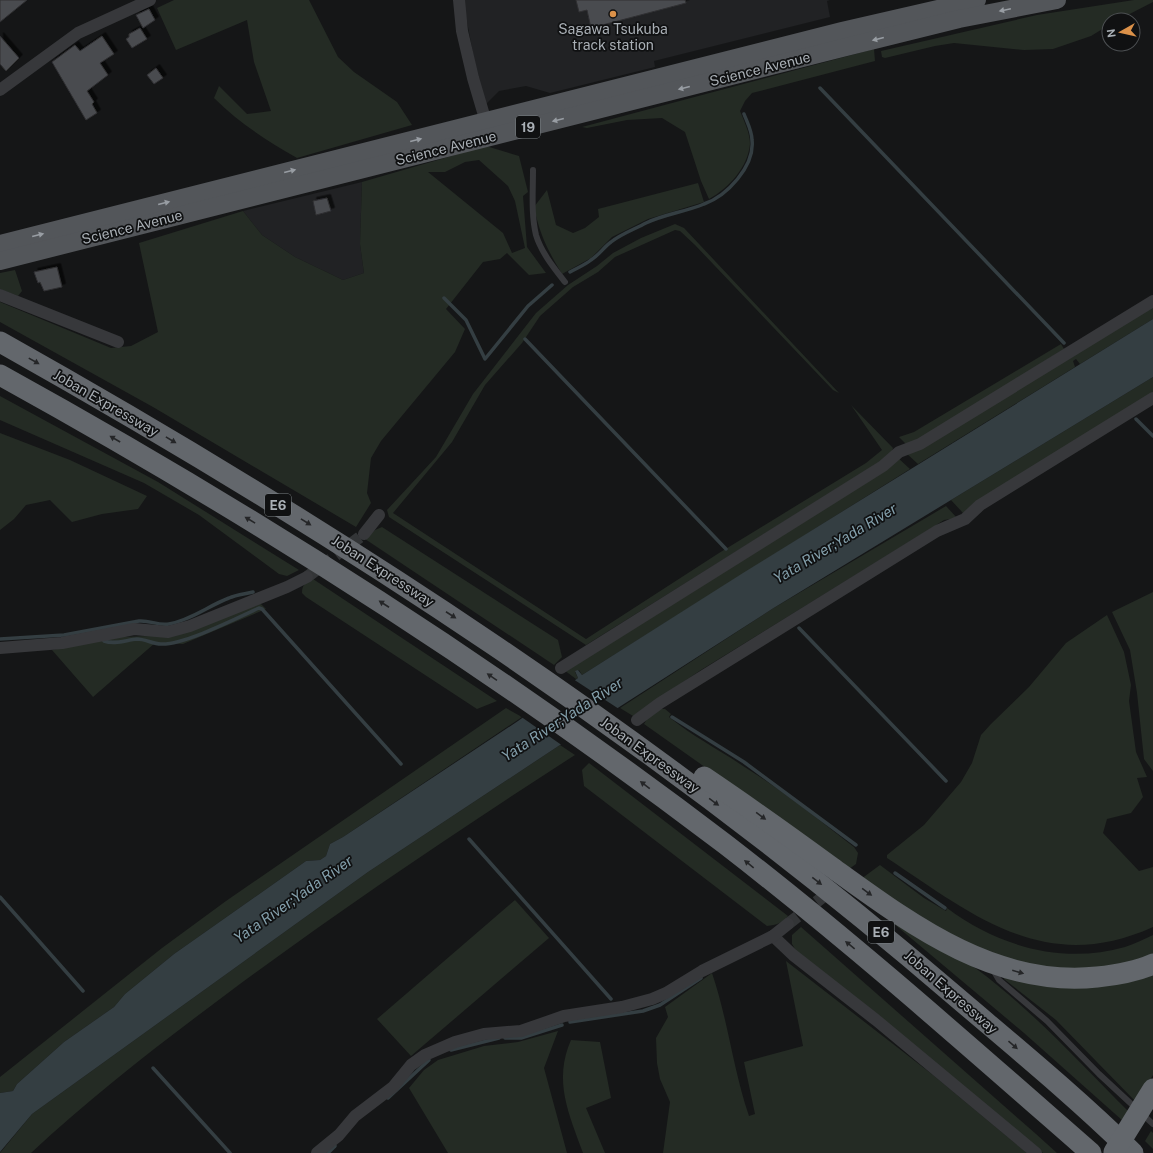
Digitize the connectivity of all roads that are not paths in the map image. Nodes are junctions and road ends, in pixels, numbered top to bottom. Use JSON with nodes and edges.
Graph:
{"nodes":[{"id":1,"x":150,"y":0,"type":"edge"},
{"id":2,"x":459,"y":0,"type":"edge"},
{"id":3,"x":977,"y":0,"type":"edge"},
{"id":4,"x":1057,"y":0,"type":"edge"},
{"id":5,"x":0,"y":90,"type":"edge"},
{"id":6,"x":486,"y":122,"type":"junction"},
{"id":7,"x":534,"y":170,"type":"dead end"},
{"id":8,"x":0,"y":244,"type":"edge"},
{"id":9,"x":0,"y":261,"type":"edge"},
{"id":10,"x":564,"y":282,"type":"dead end"},
{"id":11,"x":0,"y":295,"type":"edge"},
{"id":12,"x":1153,"y":301,"type":"edge"},
{"id":13,"x":0,"y":342,"type":"edge"},
{"id":14,"x":118,"y":342,"type":"dead end"},
{"id":15,"x":0,"y":375,"type":"edge"},
{"id":16,"x":1153,"y":398,"type":"edge"},
{"id":17,"x":379,"y":515,"type":"dead end"},
{"id":18,"x":364,"y":534,"type":"tunnel mouth"},
{"id":19,"x":307,"y":577,"type":"tunnel mouth"},
{"id":20,"x":0,"y":648,"type":"edge"},
{"id":21,"x":557,"y":681,"type":"junction"},
{"id":22,"x":626,"y":724,"type":"junction"},
{"id":23,"x":788,"y":924,"type":"tunnel mouth"},
{"id":24,"x":773,"y":936,"type":"junction"},
{"id":25,"x":987,"y":962,"type":"junction"},
{"id":26,"x":1153,"y":964,"type":"edge"},
{"id":27,"x":880,"y":969,"type":"junction"},
{"id":28,"x":1151,"y":1101,"type":"edge"},
{"id":29,"x":1153,"y":1124,"type":"edge"},
{"id":30,"x":317,"y":1153,"type":"edge"},
{"id":31,"x":1036,"y":1153,"type":"edge"},
{"id":32,"x":1073,"y":1153,"type":"edge"},
{"id":33,"x":1091,"y":1153,"type":"edge"},
{"id":34,"x":1113,"y":1153,"type":"edge"},
{"id":35,"x":1129,"y":1153,"type":"edge"},
{"id":36,"x":1133,"y":1153,"type":"edge"}],
"edges":[{"from":1,"to":5,"type":"street"},
{"from":2,"to":6,"type":"street"},
{"from":3,"to":6,"type":"main road","name":"Science Avenue","number":"19"},
{"from":4,"to":9,"type":"main road","name":"Science Avenue","number":"19","one_way":true},
{"from":8,"to":6,"type":"main road","name":"Science Avenue","number":"19","one_way":true},
{"from":7,"to":10,"type":"lane"},
{"from":11,"to":14,"type":"street"},
{"from":12,"to":21,"type":"street"},
{"from":13,"to":21,"type":"highway","name":"Joban Expressway","number":"E6","one_way":true},
{"from":27,"to":15,"type":"highway","name":"Joban Expressway","number":"E6","one_way":true},
{"from":16,"to":22,"type":"street"},
{"from":17,"to":18,"type":"street"},
{"from":19,"to":20,"type":"street"},
{"from":21,"to":22,"type":"highway","name":"Joban Expressway"},
{"from":22,"to":25,"type":"highway","one_way":true},
{"from":22,"to":36,"type":"highway","name":"Joban Expressway","number":"E6","one_way":true},
{"from":23,"to":24,"type":"street"},
{"from":24,"to":30,"type":"street"},
{"from":24,"to":31,"type":"street"},
{"from":25,"to":26,"type":"highway","one_way":true},
{"from":25,"to":29,"type":"lane"},
{"from":27,"to":32,"type":"highway"},
{"from":27,"to":33,"type":"highway","name":"Joban Expressway","number":"E6"},
{"from":28,"to":34,"type":"highway"},
{"from":28,"to":35,"type":"highway"}]}
